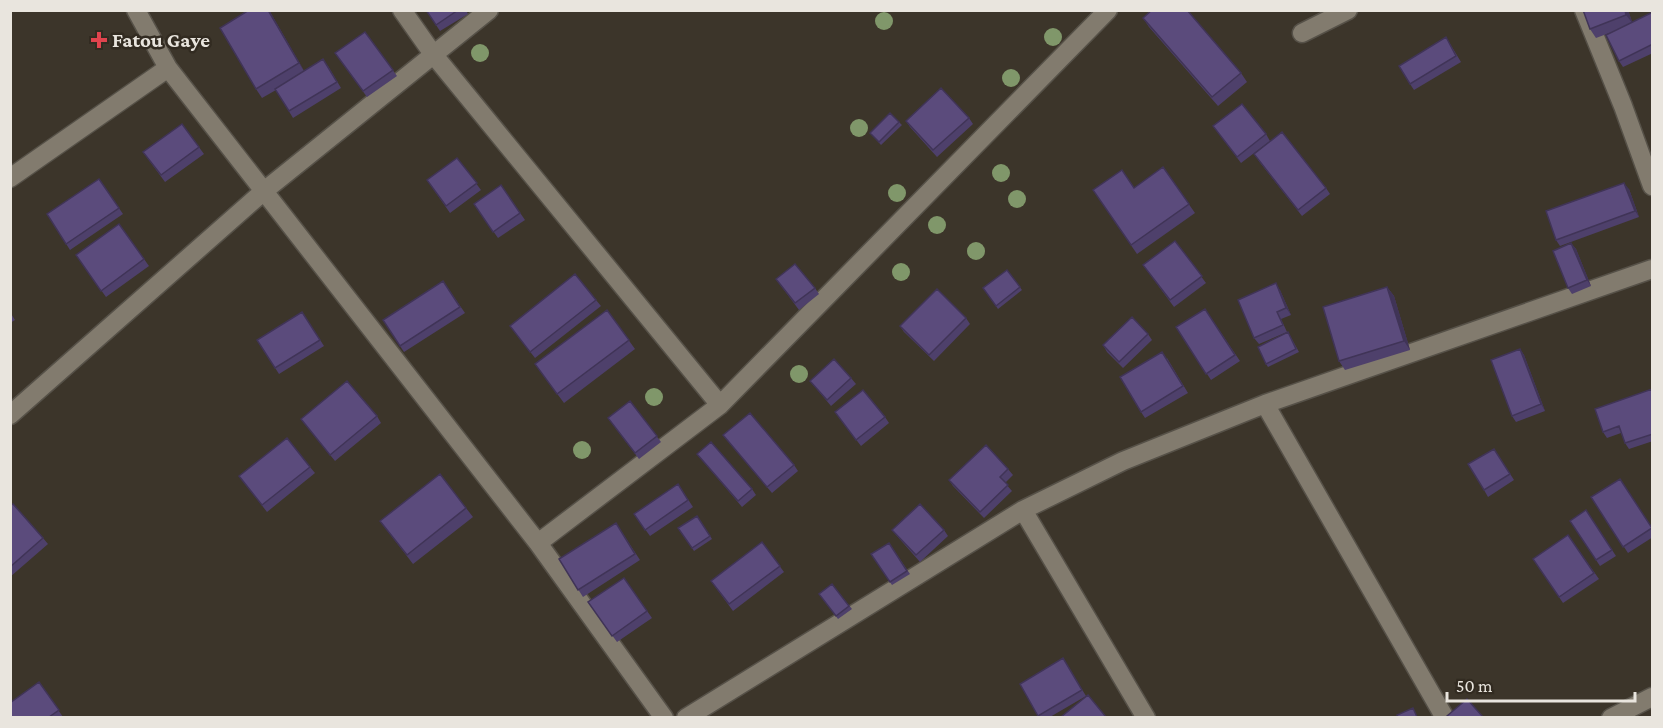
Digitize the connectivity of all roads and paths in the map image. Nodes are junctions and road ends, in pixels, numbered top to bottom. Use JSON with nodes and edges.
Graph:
{"nodes":[{"id":1,"x":136,"y":10,"type":"edge"},
{"id":2,"x":402,"y":10,"type":"edge"},
{"id":3,"x":489,"y":10,"type":"edge"},
{"id":4,"x":1108,"y":10,"type":"edge"},
{"id":5,"x":1348,"y":10,"type":"edge"},
{"id":6,"x":1584,"y":10,"type":"edge"},
{"id":7,"x":1302,"y":33,"type":"dead end"},
{"id":8,"x":433,"y":54,"type":"junction"},
{"id":9,"x":168,"y":68,"type":"junction"},
{"id":10,"x":10,"y":178,"type":"edge"},
{"id":11,"x":1653,"y":186,"type":"edge"},
{"id":12,"x":264,"y":191,"type":"junction"},
{"id":13,"x":1653,"y":269,"type":"edge"},
{"id":14,"x":1265,"y":404,"type":"junction"},
{"id":15,"x":720,"y":405,"type":"junction"},
{"id":16,"x":10,"y":414,"type":"edge"},
{"id":17,"x":1023,"y":510,"type":"junction"},
{"id":18,"x":538,"y":543,"type":"junction"},
{"id":19,"x":1653,"y":697,"type":"edge"},
{"id":20,"x":664,"y":717,"type":"edge"},
{"id":21,"x":686,"y":717,"type":"edge"},
{"id":22,"x":1146,"y":717,"type":"edge"},
{"id":23,"x":1445,"y":717,"type":"edge"},
{"id":24,"x":1611,"y":717,"type":"edge"}],
"edges":[{"from":1,"to":9,"type":"street"},
{"from":2,"to":8,"type":"street"},
{"from":3,"to":8,"type":"street"},
{"from":4,"to":15,"type":"street"},
{"from":5,"to":7,"type":"street"},
{"from":6,"to":11,"type":"street"},
{"from":8,"to":12,"type":"street"},
{"from":8,"to":15,"type":"street"},
{"from":9,"to":10,"type":"street"},
{"from":9,"to":12,"type":"street"},
{"from":12,"to":16,"type":"street"},
{"from":12,"to":18,"type":"street"},
{"from":13,"to":14,"type":"street"},
{"from":14,"to":17,"type":"street"},
{"from":14,"to":23,"type":"street"},
{"from":15,"to":18,"type":"street"},
{"from":17,"to":21,"type":"street"},
{"from":17,"to":22,"type":"street"},
{"from":18,"to":20,"type":"street"},
{"from":19,"to":24,"type":"street"}]}
